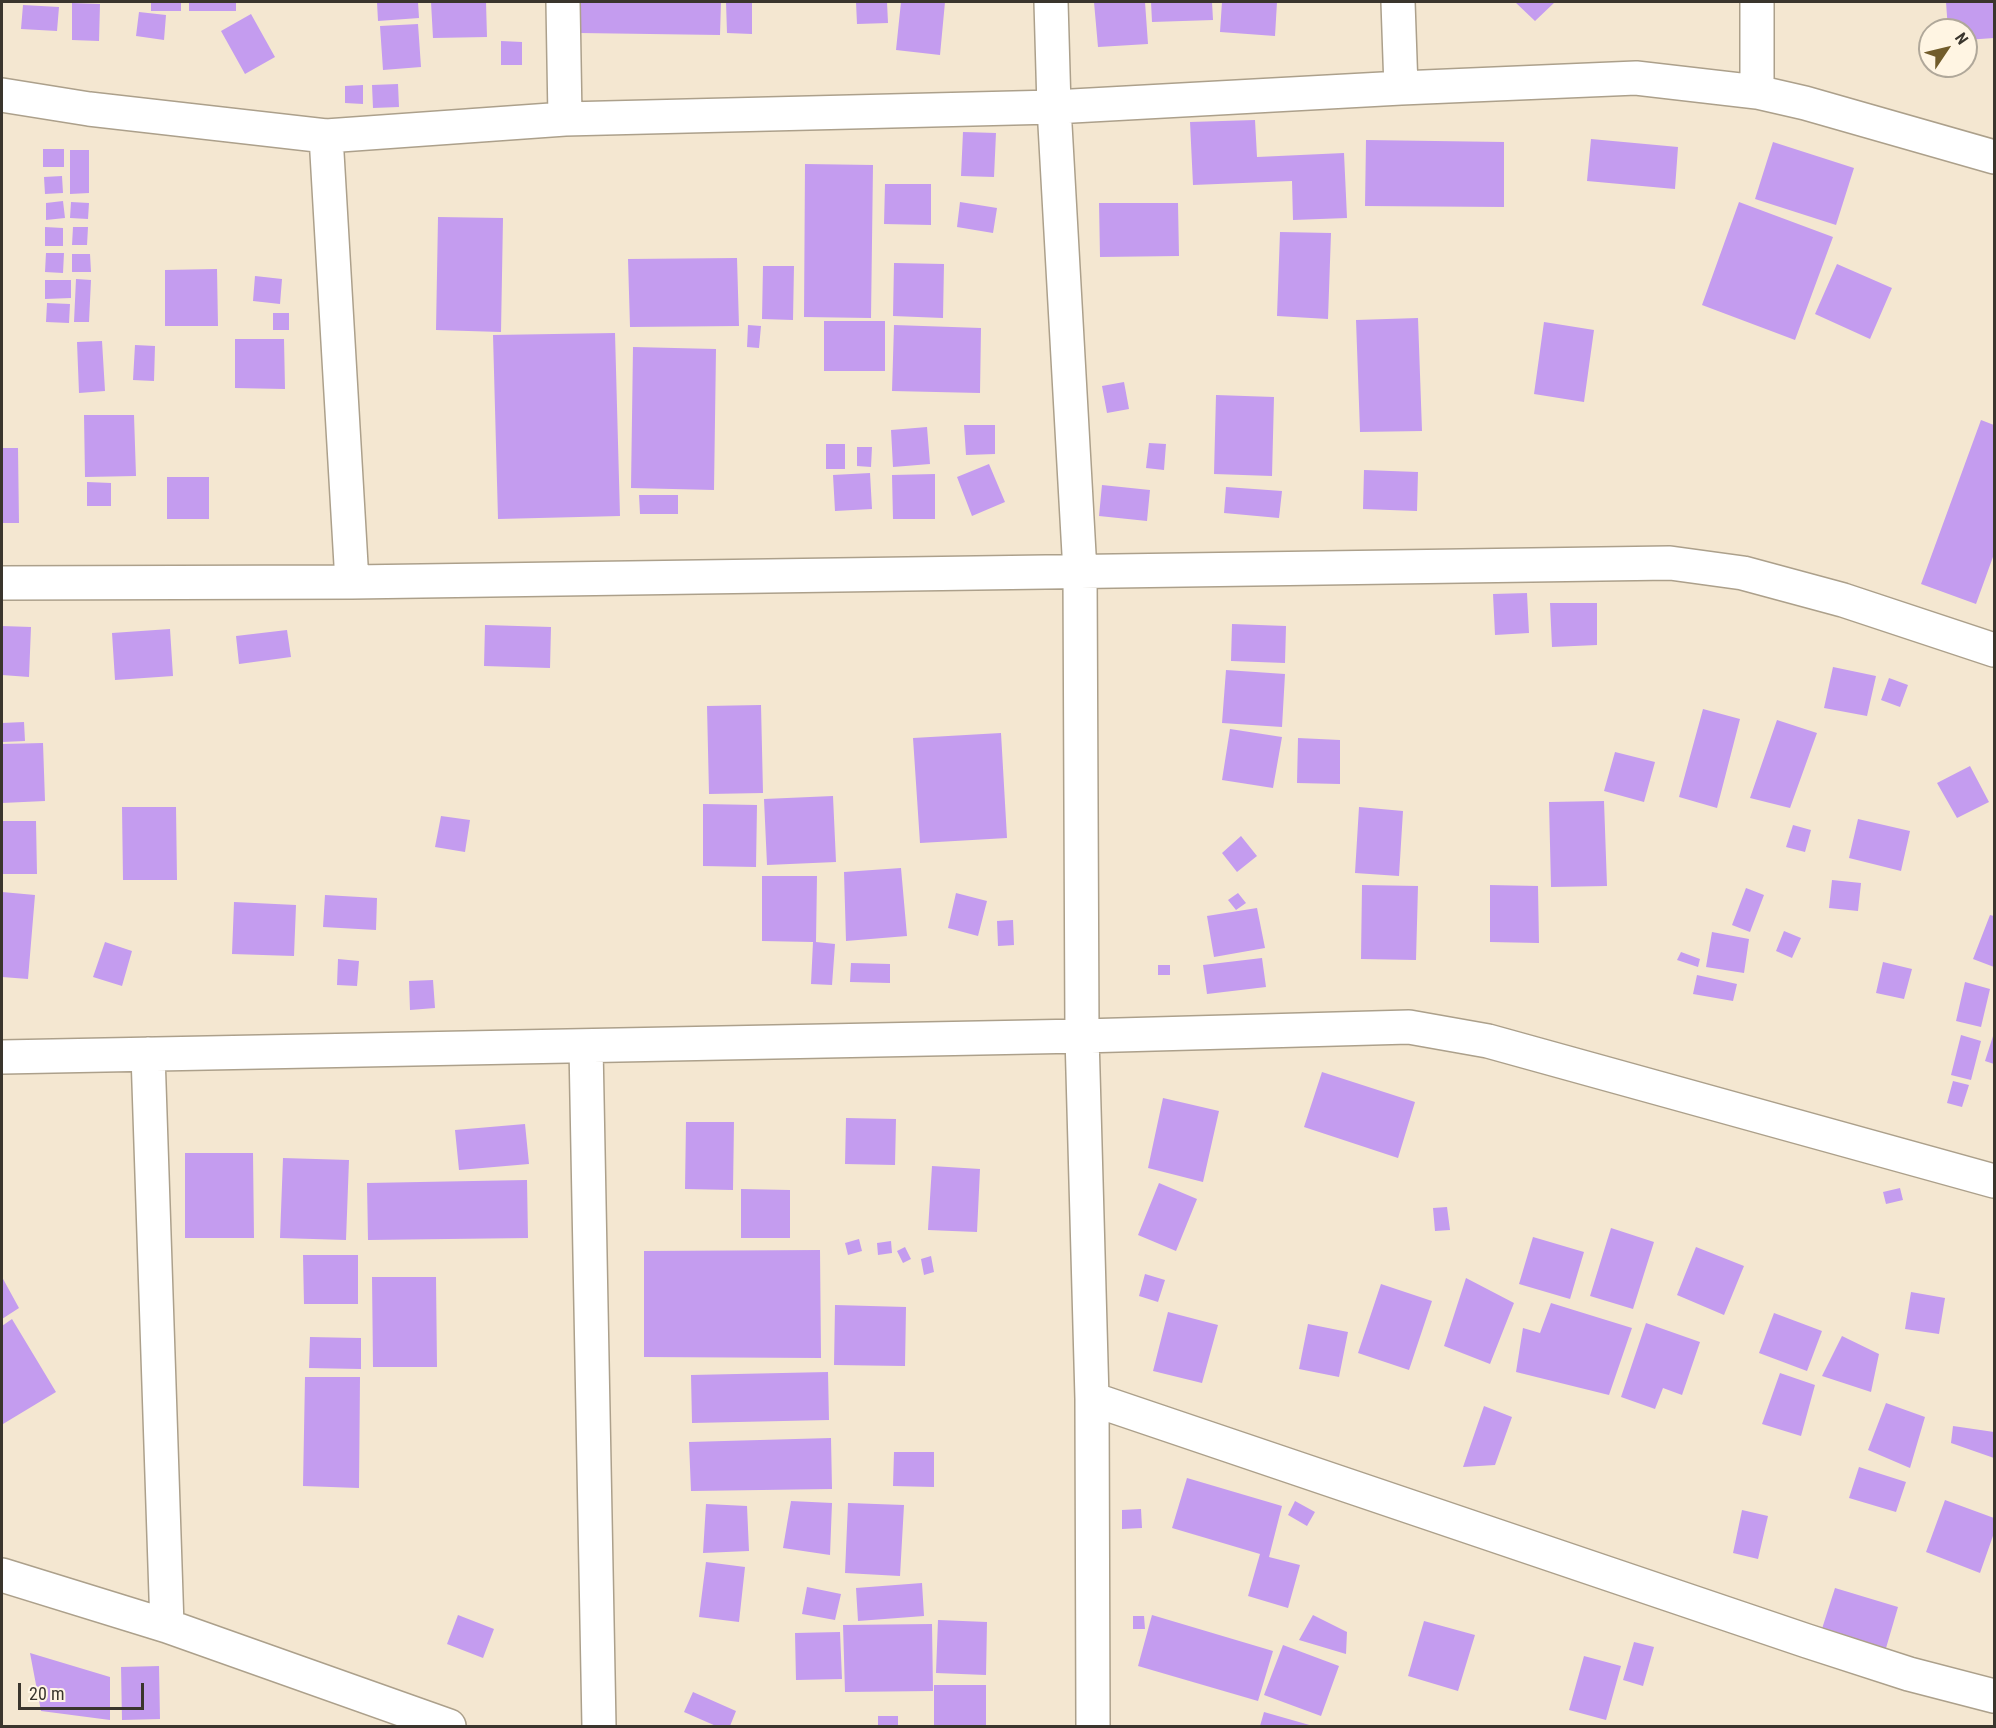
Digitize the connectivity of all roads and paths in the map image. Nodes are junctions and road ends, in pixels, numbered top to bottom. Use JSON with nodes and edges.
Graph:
{"nodes":[{"id":1,"x":563,"y":2,"type":"edge"},
{"id":2,"x":1051,"y":2,"type":"edge"},
{"id":3,"x":1398,"y":2,"type":"edge"},
{"id":4,"x":1757,"y":2,"type":"edge"},
{"id":5,"x":1401,"y":88,"type":"junction"},
{"id":6,"x":1757,"y":92,"type":"junction"},
{"id":7,"x":2,"y":95,"type":"edge"},
{"id":8,"x":1054,"y":107,"type":"junction"},
{"id":9,"x":565,"y":118,"type":"junction"},
{"id":10,"x":326,"y":136,"type":"junction"},
{"id":11,"x":1995,"y":157,"type":"edge"},
{"id":12,"x":1080,"y":572,"type":"junction"},
{"id":13,"x":352,"y":582,"type":"junction"},
{"id":14,"x":2,"y":583,"type":"edge"},
{"id":15,"x":1995,"y":650,"type":"edge"},
{"id":16,"x":1082,"y":1036,"type":"junction"},
{"id":17,"x":586,"y":1046,"type":"junction"},
{"id":18,"x":148,"y":1054,"type":"junction"},
{"id":19,"x":2,"y":1057,"type":"edge"},
{"id":20,"x":1995,"y":1181,"type":"edge"},
{"id":21,"x":1092,"y":1399,"type":"junction"},
{"id":22,"x":2,"y":1575,"type":"edge"},
{"id":23,"x":167,"y":1626,"type":"junction"},
{"id":24,"x":1995,"y":1696,"type":"edge"},
{"id":25,"x":449,"y":1726,"type":"edge"},
{"id":26,"x":599,"y":1726,"type":"edge"},
{"id":27,"x":1093,"y":1726,"type":"edge"}],
"edges":[{"from":1,"to":9,"type":"street"},
{"from":2,"to":8,"type":"street"},
{"from":3,"to":5,"type":"street"},
{"from":4,"to":6,"type":"street"},
{"from":5,"to":6,"type":"street"},
{"from":5,"to":8,"type":"street"},
{"from":6,"to":11,"type":"street"},
{"from":7,"to":10,"type":"street"},
{"from":8,"to":9,"type":"street"},
{"from":8,"to":12,"type":"street"},
{"from":9,"to":10,"type":"street"},
{"from":10,"to":13,"type":"street"},
{"from":12,"to":13,"type":"street"},
{"from":12,"to":15,"type":"street"},
{"from":12,"to":16,"type":"street"},
{"from":13,"to":14,"type":"street"},
{"from":16,"to":17,"type":"street"},
{"from":16,"to":20,"type":"street"},
{"from":16,"to":21,"type":"street"},
{"from":17,"to":18,"type":"street"},
{"from":17,"to":26,"type":"street"},
{"from":18,"to":19,"type":"street"},
{"from":18,"to":23,"type":"street"},
{"from":21,"to":24,"type":"street"},
{"from":21,"to":27,"type":"street"},
{"from":22,"to":23,"type":"street"},
{"from":23,"to":25,"type":"street"}]}
